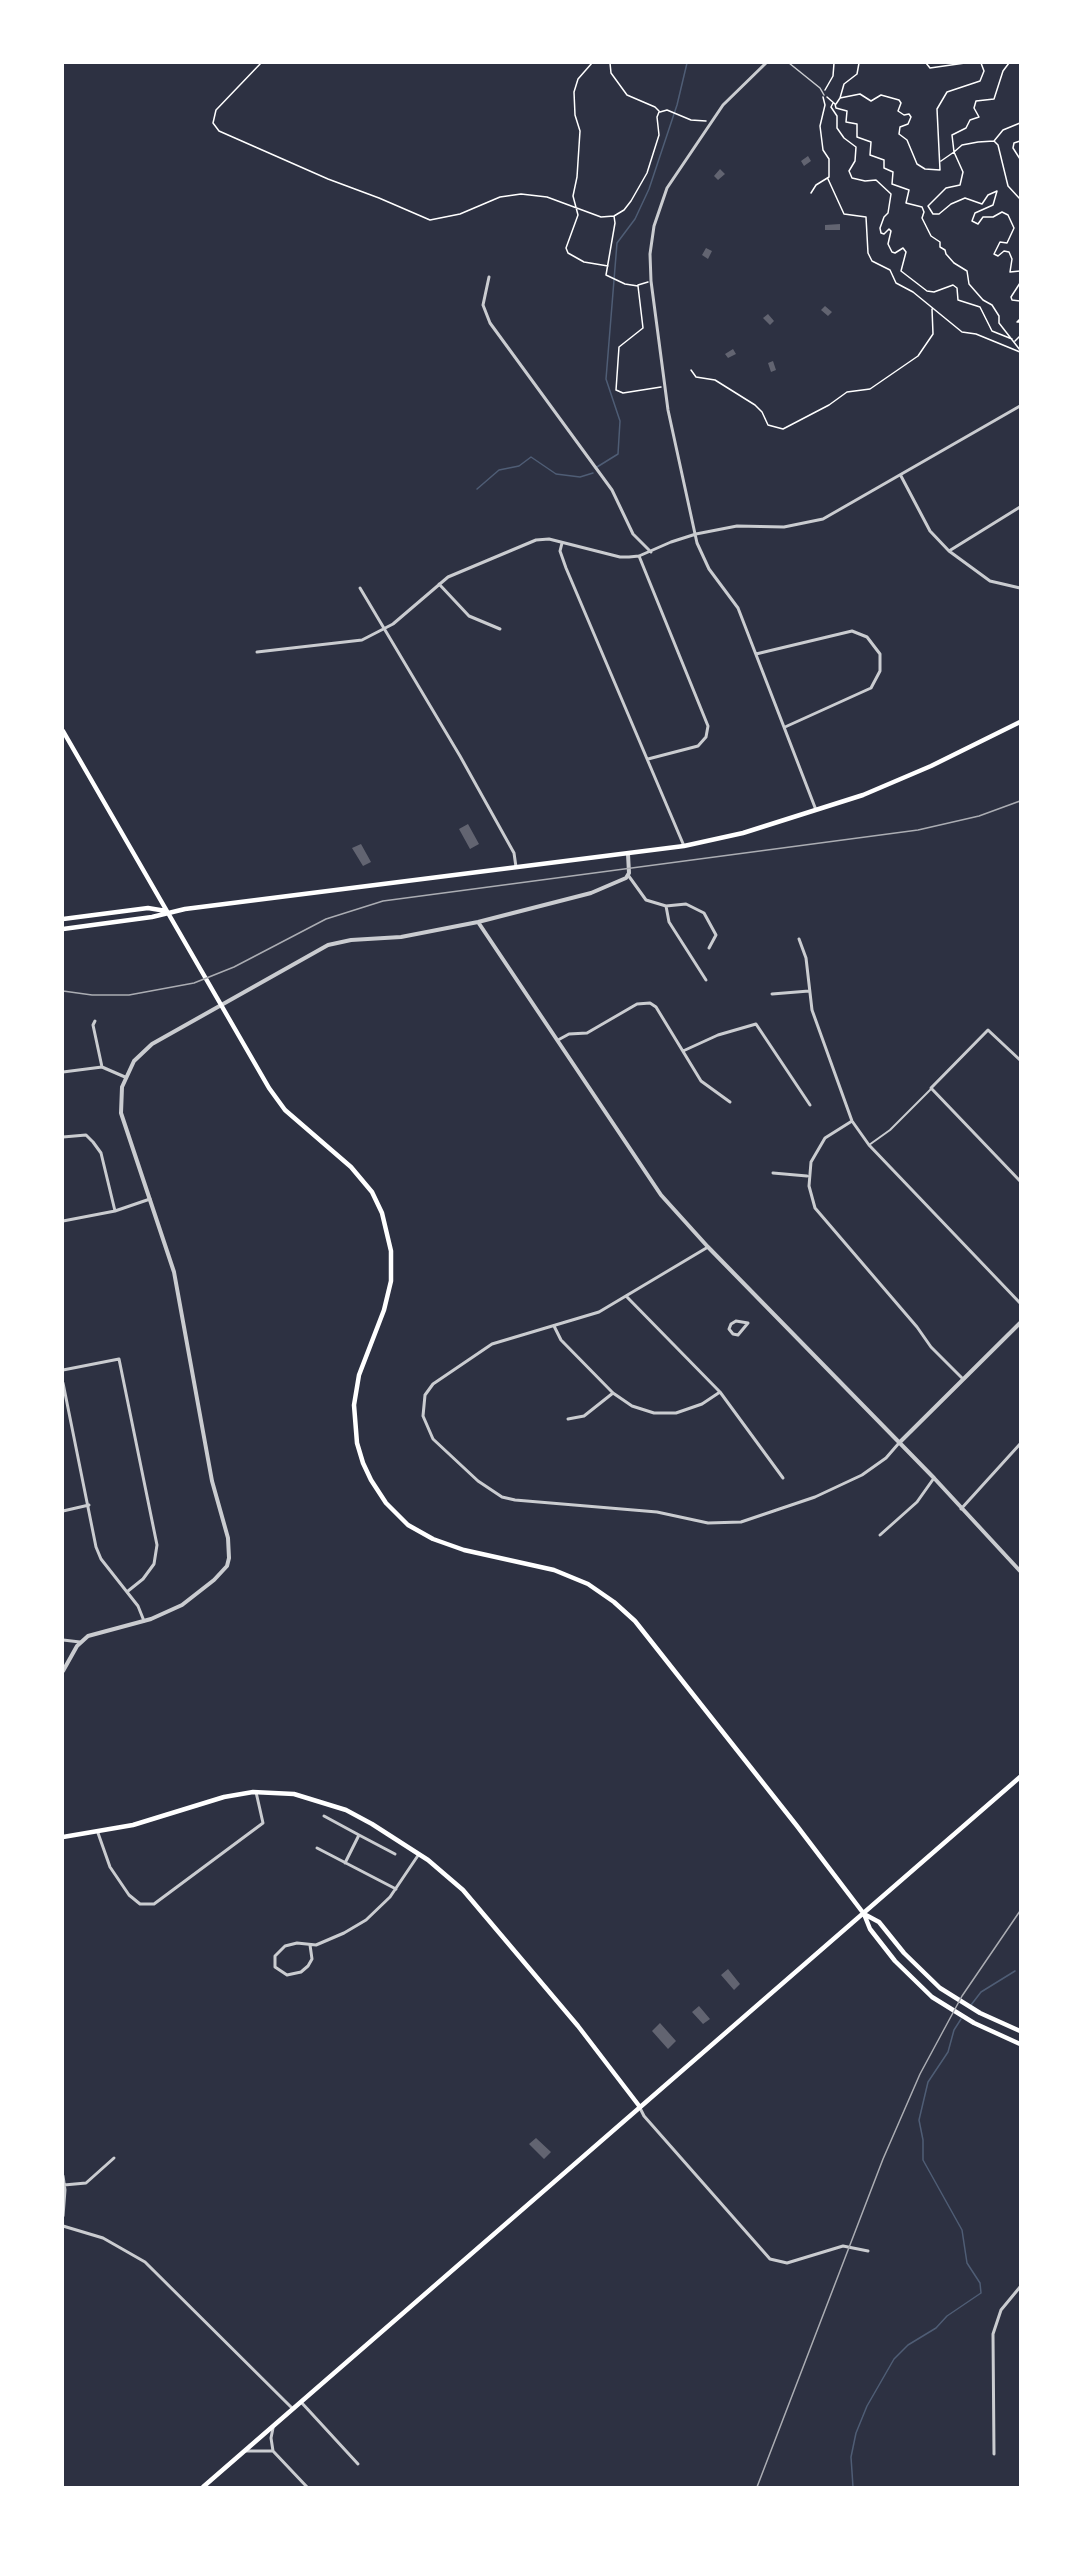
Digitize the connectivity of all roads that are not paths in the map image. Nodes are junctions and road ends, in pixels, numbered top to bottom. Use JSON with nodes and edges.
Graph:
{"nodes":[{"id":1,"x":766,"y":63,"type":"edge"},
{"id":2,"x":789,"y":63,"type":"edge"},
{"id":3,"x":824,"y":95,"type":"road end"},
{"id":4,"x":489,"y":277,"type":"dead end"},
{"id":5,"x":1020,"y":406,"type":"edge"},
{"id":6,"x":901,"y":476,"type":"junction"},
{"id":7,"x":1020,"y":507,"type":"edge"},
{"id":8,"x":696,"y":534,"type":"junction"},
{"id":9,"x":562,"y":542,"type":"junction"},
{"id":10,"x":949,"y":551,"type":"junction"},
{"id":11,"x":651,"y":552,"type":"junction"},
{"id":12,"x":639,"y":556,"type":"junction"},
{"id":13,"x":439,"y":584,"type":"junction"},
{"id":14,"x":360,"y":588,"type":"dead end"},
{"id":15,"x":1020,"y":588,"type":"edge"},
{"id":16,"x":500,"y":629,"type":"dead end"},
{"id":17,"x":384,"y":630,"type":"junction"},
{"id":18,"x":257,"y":652,"type":"dead end"},
{"id":19,"x":756,"y":654,"type":"junction"},
{"id":20,"x":1020,"y":722,"type":"edge"},
{"id":21,"x":784,"y":727,"type":"junction"},
{"id":22,"x":63,"y":731,"type":"edge"},
{"id":23,"x":648,"y":759,"type":"junction"},
{"id":24,"x":816,"y":811,"type":"junction"},
{"id":25,"x":684,"y":846,"type":"junction"},
{"id":26,"x":628,"y":854,"type":"junction"},
{"id":27,"x":516,"y":868,"type":"junction"},
{"id":28,"x":628,"y":875,"type":"junction"},
{"id":29,"x":666,"y":906,"type":"junction"},
{"id":30,"x":169,"y":912,"type":"junction"},
{"id":31,"x":63,"y":919,"type":"edge"},
{"id":32,"x":478,"y":922,"type":"junction"},
{"id":33,"x":63,"y":928,"type":"edge"},
{"id":34,"x":799,"y":939,"type":"dead end"},
{"id":35,"x":709,"y":948,"type":"dead end"},
{"id":36,"x":706,"y":980,"type":"dead end"},
{"id":37,"x":809,"y":991,"type":"junction"},
{"id":38,"x":772,"y":994,"type":"dead end"},
{"id":39,"x":221,"y":1005,"type":"junction"},
{"id":40,"x":95,"y":1021,"type":"dead end"},
{"id":41,"x":556,"y":1041,"type":"junction"},
{"id":42,"x":683,"y":1052,"type":"junction"},
{"id":43,"x":1020,"y":1060,"type":"edge"},
{"id":44,"x":102,"y":1067,"type":"junction"},
{"id":45,"x":63,"y":1072,"type":"edge"},
{"id":46,"x":125,"y":1077,"type":"junction"},
{"id":47,"x":931,"y":1088,"type":"junction"},
{"id":48,"x":730,"y":1102,"type":"dead end"},
{"id":49,"x":810,"y":1105,"type":"dead end"},
{"id":50,"x":852,"y":1121,"type":"junction"},
{"id":51,"x":63,"y":1137,"type":"edge"},
{"id":52,"x":869,"y":1145,"type":"junction"},
{"id":53,"x":773,"y":1173,"type":"dead end"},
{"id":54,"x":808,"y":1176,"type":"junction"},
{"id":55,"x":1020,"y":1181,"type":"edge"},
{"id":56,"x":150,"y":1199,"type":"junction"},
{"id":57,"x":115,"y":1211,"type":"junction"},
{"id":58,"x":63,"y":1221,"type":"edge"},
{"id":59,"x":708,"y":1247,"type":"junction"},
{"id":60,"x":626,"y":1296,"type":"junction"},
{"id":61,"x":1020,"y":1303,"type":"edge"},
{"id":62,"x":1020,"y":1323,"type":"edge"},
{"id":63,"x":554,"y":1326,"type":"junction"},
{"id":64,"x":746,"y":1327,"type":"joint"},
{"id":65,"x":63,"y":1370,"type":"edge"},
{"id":66,"x":963,"y":1379,"type":"junction"},
{"id":67,"x":63,"y":1383,"type":"edge"},
{"id":68,"x":720,"y":1392,"type":"junction"},
{"id":69,"x":614,"y":1393,"type":"junction"},
{"id":70,"x":568,"y":1419,"type":"dead end"},
{"id":71,"x":899,"y":1443,"type":"junction"},
{"id":72,"x":1020,"y":1444,"type":"edge"},
{"id":73,"x":783,"y":1478,"type":"dead end"},
{"id":74,"x":934,"y":1478,"type":"junction"},
{"id":75,"x":89,"y":1506,"type":"junction"},
{"id":76,"x":961,"y":1509,"type":"junction"},
{"id":77,"x":63,"y":1511,"type":"edge"},
{"id":78,"x":880,"y":1535,"type":"dead end"},
{"id":79,"x":1020,"y":1571,"type":"edge"},
{"id":80,"x":128,"y":1591,"type":"junction"},
{"id":81,"x":144,"y":1621,"type":"junction"},
{"id":82,"x":63,"y":1640,"type":"edge"},
{"id":83,"x":80,"y":1642,"type":"junction"},
{"id":84,"x":63,"y":1671,"type":"edge"},
{"id":85,"x":1020,"y":1778,"type":"edge"},
{"id":86,"x":256,"y":1792,"type":"junction"},
{"id":87,"x":324,"y":1816,"type":"dead end"},
{"id":88,"x":98,"y":1833,"type":"junction"},
{"id":89,"x":359,"y":1835,"type":"junction"},
{"id":90,"x":63,"y":1837,"type":"edge"},
{"id":91,"x":317,"y":1848,"type":"dead end"},
{"id":92,"x":396,"y":1854,"type":"dead end"},
{"id":93,"x":418,"y":1854,"type":"junction"},
{"id":94,"x":345,"y":1863,"type":"junction"},
{"id":95,"x":396,"y":1889,"type":"junction"},
{"id":96,"x":864,"y":1914,"type":"junction"},
{"id":97,"x":310,"y":1946,"type":"junction"},
{"id":98,"x":1020,"y":2031,"type":"edge"},
{"id":99,"x":1020,"y":2044,"type":"edge"},
{"id":100,"x":640,"y":2107,"type":"junction"},
{"id":101,"x":114,"y":2158,"type":"dead end"},
{"id":102,"x":63,"y":2176,"type":"edge"},
{"id":103,"x":64,"y":2185,"type":"edge"},
{"id":104,"x":63,"y":2216,"type":"edge"},
{"id":105,"x":63,"y":2226,"type":"edge"},
{"id":106,"x":868,"y":2251,"type":"dead end"},
{"id":107,"x":1020,"y":2287,"type":"edge"},
{"id":108,"x":301,"y":2402,"type":"junction"},
{"id":109,"x":293,"y":2409,"type":"junction"},
{"id":110,"x":273,"y":2426,"type":"junction"},
{"id":111,"x":245,"y":2451,"type":"junction"},
{"id":112,"x":273,"y":2451,"type":"junction"},
{"id":113,"x":994,"y":2454,"type":"dead end"},
{"id":114,"x":357,"y":2464,"type":"dead end"},
{"id":115,"x":203,"y":2487,"type":"edge"},
{"id":116,"x":307,"y":2487,"type":"edge"}],
"edges":[{"from":1,"to":8,"type":"street"},
{"from":2,"to":3,"type":"lane"},
{"from":4,"to":11,"type":"street"},
{"from":5,"to":6,"type":"street"},
{"from":6,"to":8,"type":"street"},
{"from":6,"to":10,"type":"street"},
{"from":7,"to":10,"type":"street"},
{"from":8,"to":11,"type":"street"},
{"from":8,"to":19,"type":"street"},
{"from":9,"to":12,"type":"street"},
{"from":9,"to":13,"type":"street"},
{"from":9,"to":23,"type":"street"},
{"from":10,"to":15,"type":"street"},
{"from":11,"to":12,"type":"street"},
{"from":12,"to":23,"type":"street"},
{"from":13,"to":16,"type":"street"},
{"from":13,"to":17,"type":"street"},
{"from":14,"to":17,"type":"street"},
{"from":17,"to":18,"type":"street"},
{"from":17,"to":27,"type":"street"},
{"from":19,"to":21,"type":"street"},
{"from":19,"to":21,"type":"street"},
{"from":20,"to":24,"type":"main road"},
{"from":21,"to":24,"type":"street"},
{"from":22,"to":30,"type":"main road"},
{"from":23,"to":25,"type":"street"},
{"from":24,"to":25,"type":"main road"},
{"from":25,"to":26,"type":"main road"},
{"from":26,"to":27,"type":"main road"},
{"from":26,"to":28,"type":"street"},
{"from":27,"to":30,"type":"main road"},
{"from":28,"to":29,"type":"street"},
{"from":28,"to":32,"type":"street"},
{"from":29,"to":35,"type":"street"},
{"from":29,"to":36,"type":"street"},
{"from":30,"to":31,"type":"main road"},
{"from":30,"to":33,"type":"main road"},
{"from":30,"to":39,"type":"main road"},
{"from":32,"to":39,"type":"street"},
{"from":32,"to":41,"type":"street"},
{"from":34,"to":37,"type":"street"},
{"from":37,"to":38,"type":"street"},
{"from":37,"to":50,"type":"street"},
{"from":39,"to":46,"type":"street"},
{"from":39,"to":96,"type":"main road"},
{"from":40,"to":44,"type":"street"},
{"from":41,"to":42,"type":"street"},
{"from":41,"to":59,"type":"street"},
{"from":42,"to":48,"type":"street"},
{"from":42,"to":49,"type":"street"},
{"from":43,"to":47,"type":"street"},
{"from":44,"to":45,"type":"street"},
{"from":44,"to":46,"type":"street"},
{"from":46,"to":56,"type":"street"},
{"from":47,"to":52,"type":"street"},
{"from":47,"to":55,"type":"street"},
{"from":50,"to":52,"type":"street"},
{"from":50,"to":54,"type":"street"},
{"from":51,"to":57,"type":"street"},
{"from":52,"to":61,"type":"street"},
{"from":53,"to":54,"type":"street"},
{"from":54,"to":66,"type":"street"},
{"from":56,"to":57,"type":"street"},
{"from":56,"to":81,"type":"street"},
{"from":57,"to":58,"type":"street"},
{"from":59,"to":60,"type":"street"},
{"from":59,"to":71,"type":"street"},
{"from":60,"to":63,"type":"street"},
{"from":60,"to":68,"type":"street"},
{"from":62,"to":66,"type":"street"},
{"from":63,"to":69,"type":"street"},
{"from":63,"to":71,"type":"street"},
{"from":64,"to":64,"type":"street"},
{"from":65,"to":80,"type":"street"},
{"from":66,"to":71,"type":"street"},
{"from":67,"to":75,"type":"street"},
{"from":68,"to":69,"type":"street"},
{"from":68,"to":73,"type":"street"},
{"from":69,"to":70,"type":"street"},
{"from":71,"to":74,"type":"street"},
{"from":72,"to":76,"type":"street"},
{"from":74,"to":76,"type":"street"},
{"from":74,"to":78,"type":"street"},
{"from":75,"to":77,"type":"street"},
{"from":75,"to":80,"type":"street"},
{"from":76,"to":79,"type":"street"},
{"from":80,"to":81,"type":"street"},
{"from":81,"to":83,"type":"street"},
{"from":82,"to":83,"type":"street"},
{"from":83,"to":84,"type":"street"},
{"from":85,"to":96,"type":"main road"},
{"from":86,"to":88,"type":"main road"},
{"from":86,"to":88,"type":"street"},
{"from":86,"to":93,"type":"main road"},
{"from":87,"to":89,"type":"street"},
{"from":88,"to":90,"type":"main road"},
{"from":89,"to":92,"type":"street"},
{"from":89,"to":94,"type":"street"},
{"from":91,"to":94,"type":"street"},
{"from":93,"to":95,"type":"street"},
{"from":93,"to":100,"type":"main road"},
{"from":94,"to":95,"type":"street"},
{"from":95,"to":97,"type":"street"},
{"from":96,"to":98,"type":"main road"},
{"from":96,"to":99,"type":"main road"},
{"from":96,"to":100,"type":"main road"},
{"from":97,"to":97,"type":"street"},
{"from":100,"to":106,"type":"street"},
{"from":100,"to":108,"type":"main road"},
{"from":101,"to":103,"type":"street"},
{"from":102,"to":103,"type":"street"},
{"from":103,"to":104,"type":"street"},
{"from":105,"to":109,"type":"street"},
{"from":107,"to":113,"type":"street"},
{"from":108,"to":109,"type":"main road"},
{"from":108,"to":114,"type":"street"},
{"from":109,"to":110,"type":"main road"},
{"from":110,"to":111,"type":"main road"},
{"from":110,"to":112,"type":"street"},
{"from":111,"to":112,"type":"street"},
{"from":111,"to":115,"type":"main road"},
{"from":112,"to":116,"type":"street"}]}
